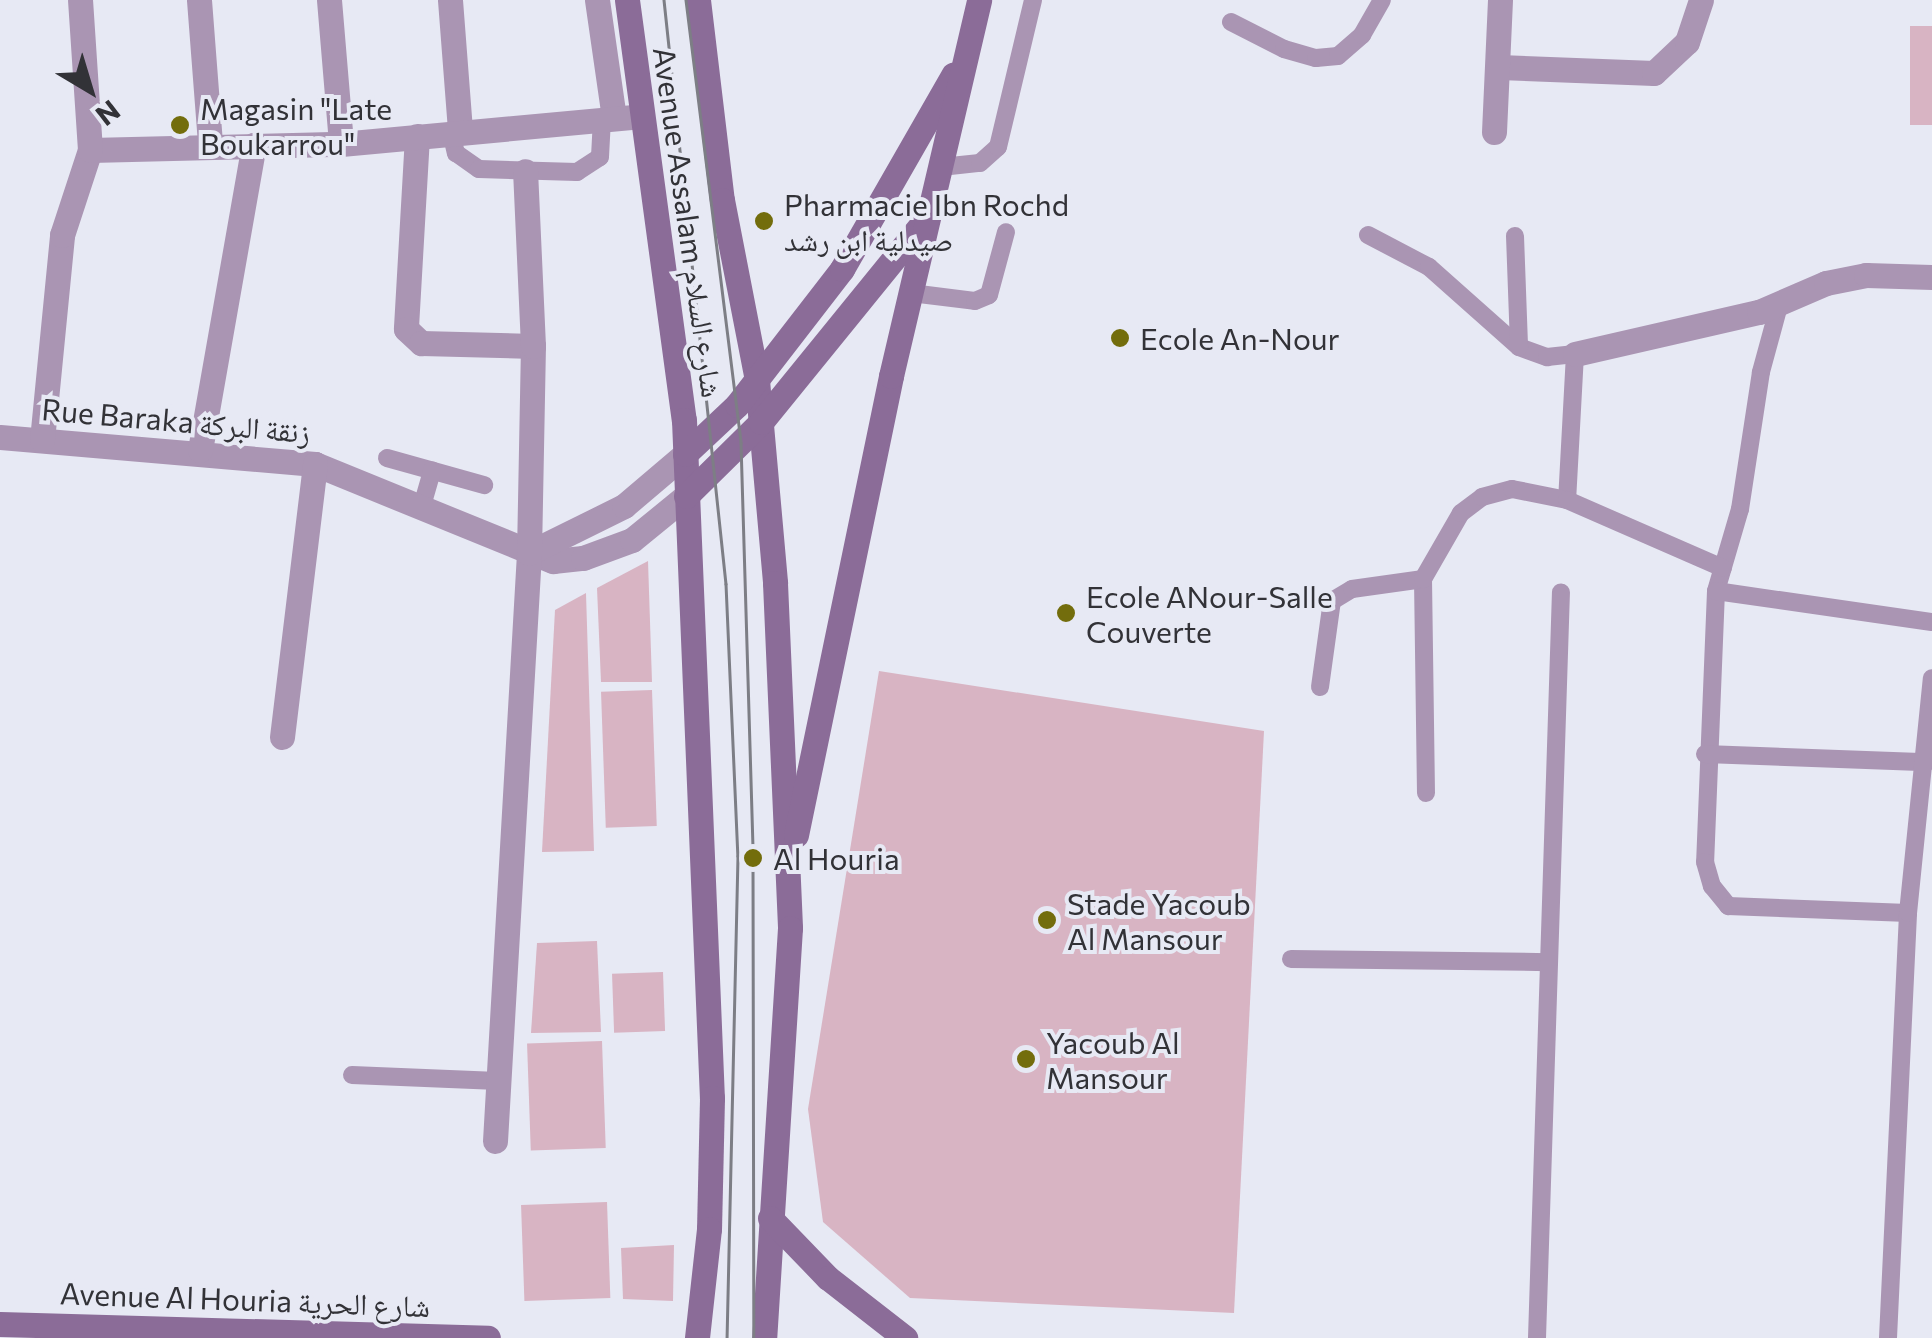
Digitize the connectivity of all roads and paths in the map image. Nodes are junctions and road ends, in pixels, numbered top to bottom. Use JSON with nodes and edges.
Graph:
{"nodes":[{"id":1,"x":80,"y":0,"type":"edge"},
{"id":2,"x":199,"y":0,"type":"edge"},
{"id":3,"x":329,"y":0,"type":"edge"},
{"id":4,"x":450,"y":0,"type":"edge"},
{"id":5,"x":597,"y":0,"type":"edge"},
{"id":6,"x":628,"y":0,"type":"edge"},
{"id":7,"x":698,"y":0,"type":"edge"},
{"id":8,"x":979,"y":0,"type":"edge"},
{"id":9,"x":1032,"y":0,"type":"edge"},
{"id":10,"x":1382,"y":0,"type":"edge"},
{"id":11,"x":1500,"y":0,"type":"edge"},
{"id":12,"x":1700,"y":0,"type":"edge"},
{"id":13,"x":1231,"y":22,"type":"dead end"},
{"id":14,"x":968,"y":49,"type":"junction"},
{"id":15,"x":1499,"y":67,"type":"junction"},
{"id":16,"x":642,"y":116,"type":"junction"},
{"id":17,"x":608,"y":118,"type":"junction"},
{"id":18,"x":456,"y":132,"type":"junction"},
{"id":19,"x":1494,"y":132,"type":"dead end"},
{"id":20,"x":417,"y":136,"type":"junction"},
{"id":21,"x":210,"y":144,"type":"junction"},
{"id":22,"x":340,"y":144,"type":"junction"},
{"id":23,"x":254,"y":146,"type":"junction"},
{"id":24,"x":90,"y":150,"type":"junction"},
{"id":25,"x":941,"y":166,"type":"junction"},
{"id":26,"x":525,"y":172,"type":"junction"},
{"id":27,"x":930,"y":214,"type":"junction"},
{"id":28,"x":1006,"y":232,"type":"dead end"},
{"id":29,"x":1368,"y":235,"type":"dead end"},
{"id":30,"x":1515,"y":236,"type":"dead end"},
{"id":31,"x":1932,"y":277,"type":"edge"},
{"id":32,"x":911,"y":293,"type":"junction"},
{"id":33,"x":1780,"y":302,"type":"junction"},
{"id":34,"x":533,"y":346,"type":"junction"},
{"id":35,"x":1519,"y":347,"type":"junction"},
{"id":36,"x":1575,"y":354,"type":"junction"},
{"id":37,"x":757,"y":380,"type":"junction"},
{"id":38,"x":761,"y":422,"type":"junction"},
{"id":39,"x":0,"y":437,"type":"edge"},
{"id":40,"x":42,"y":440,"type":"junction"},
{"id":41,"x":200,"y":450,"type":"junction"},
{"id":42,"x":685,"y":454,"type":"junction"},
{"id":43,"x":388,"y":458,"type":"dead end"},
{"id":44,"x":315,"y":464,"type":"junction"},
{"id":45,"x":432,"y":470,"type":"junction"},
{"id":46,"x":484,"y":485,"type":"dead end"},
{"id":47,"x":686,"y":496,"type":"junction"},
{"id":48,"x":1566,"y":500,"type":"junction"},
{"id":49,"x":422,"y":506,"type":"junction"},
{"id":50,"x":529,"y":553,"type":"junction"},
{"id":51,"x":1723,"y":568,"type":"junction"},
{"id":52,"x":1423,"y":579,"type":"junction"},
{"id":53,"x":1716,"y":591,"type":"junction"},
{"id":54,"x":1561,"y":592,"type":"dead end"},
{"id":55,"x":1932,"y":622,"type":"edge"},
{"id":56,"x":1932,"y":678,"type":"edge"},
{"id":57,"x":1320,"y":688,"type":"dead end"},
{"id":58,"x":282,"y":737,"type":"dead end"},
{"id":59,"x":1705,"y":754,"type":"junction"},
{"id":60,"x":1927,"y":762,"type":"junction"},
{"id":61,"x":1426,"y":793,"type":"dead end"},
{"id":62,"x":788,"y":874,"type":"junction"},
{"id":63,"x":1908,"y":913,"type":"junction"},
{"id":64,"x":1291,"y":959,"type":"dead end"},
{"id":65,"x":1550,"y":962,"type":"junction"},
{"id":66,"x":352,"y":1075,"type":"dead end"},
{"id":67,"x":498,"y":1081,"type":"junction"},
{"id":68,"x":495,"y":1141,"type":"dead end"},
{"id":69,"x":770,"y":1218,"type":"junction"},
{"id":70,"x":0,"y":1324,"type":"edge"},
{"id":71,"x":488,"y":1338,"type":"edge"},
{"id":72,"x":696,"y":1338,"type":"edge"},
{"id":73,"x":764,"y":1338,"type":"edge"},
{"id":74,"x":906,"y":1338,"type":"edge"},
{"id":75,"x":1537,"y":1338,"type":"edge"},
{"id":76,"x":1888,"y":1338,"type":"edge"}],
"edges":[{"from":1,"to":24,"type":"street"},
{"from":2,"to":21,"type":"street"},
{"from":3,"to":22,"type":"street"},
{"from":4,"to":18,"type":"street"},
{"from":5,"to":17,"type":"street"},
{"from":6,"to":16,"type":"main road","name":"Avenue Assalam شارع السلام"},
{"from":7,"to":37,"type":"main road","name":"Avenue Assalam شارع السلام"},
{"from":8,"to":14,"type":"main road"},
{"from":9,"to":25,"type":"lane"},
{"from":10,"to":13,"type":"lane"},
{"from":11,"to":15,"type":"street"},
{"from":12,"to":15,"type":"street"},
{"from":14,"to":25,"type":"main road"},
{"from":14,"to":37,"type":"main road"},
{"from":15,"to":19,"type":"street"},
{"from":16,"to":17,"type":"street"},
{"from":16,"to":42,"type":"main road","name":"Avenue Assalam شارع السلام"},
{"from":17,"to":18,"type":"street"},
{"from":17,"to":26,"type":"lane"},
{"from":18,"to":20,"type":"street"},
{"from":18,"to":26,"type":"lane"},
{"from":20,"to":22,"type":"street"},
{"from":20,"to":34,"type":"street"},
{"from":21,"to":23,"type":"street"},
{"from":21,"to":24,"type":"street"},
{"from":22,"to":23,"type":"street"},
{"from":23,"to":41,"type":"street"},
{"from":24,"to":40,"type":"street"},
{"from":25,"to":27,"type":"main road"},
{"from":26,"to":34,"type":"street"},
{"from":27,"to":32,"type":"main road"},
{"from":27,"to":38,"type":"main road"},
{"from":28,"to":32,"type":"lane"},
{"from":29,"to":35,"type":"lane"},
{"from":30,"to":35,"type":"lane"},
{"from":31,"to":33,"type":"street"},
{"from":32,"to":62,"type":"main road"},
{"from":33,"to":36,"type":"street"},
{"from":33,"to":51,"type":"lane"},
{"from":34,"to":50,"type":"street"},
{"from":35,"to":36,"type":"lane"},
{"from":36,"to":48,"type":"lane"},
{"from":37,"to":38,"type":"main road","name":"Avenue Assalam شارع السلام"},
{"from":37,"to":42,"type":"main road"},
{"from":38,"to":47,"type":"main road"},
{"from":38,"to":62,"type":"main road","name":"Avenue Assalam شارع السلام"},
{"from":39,"to":40,"type":"street","name":"Rue Baraka زنقة البركة"},
{"from":40,"to":41,"type":"street","name":"Rue Baraka زنقة البركة"},
{"from":41,"to":44,"type":"street","name":"Rue Baraka زنقة البركة"},
{"from":42,"to":47,"type":"main road","name":"Avenue Assalam شارع السلام"},
{"from":42,"to":50,"type":"street"},
{"from":43,"to":45,"type":"lane"},
{"from":44,"to":49,"type":"street","name":"Rue Baraka زنقة البركة"},
{"from":44,"to":58,"type":"street"},
{"from":45,"to":46,"type":"lane"},
{"from":45,"to":49,"type":"lane"},
{"from":47,"to":50,"type":"street","name":"Rue Baraka زنقة البركة"},
{"from":47,"to":72,"type":"main road","name":"Avenue Assalam شارع السلام"},
{"from":48,"to":51,"type":"lane"},
{"from":48,"to":52,"type":"lane"},
{"from":49,"to":50,"type":"street","name":"Rue Baraka زنقة البركة"},
{"from":50,"to":67,"type":"street"},
{"from":51,"to":53,"type":"lane"},
{"from":52,"to":57,"type":"lane"},
{"from":52,"to":61,"type":"lane"},
{"from":53,"to":55,"type":"lane"},
{"from":53,"to":59,"type":"lane"},
{"from":54,"to":65,"type":"lane"},
{"from":56,"to":60,"type":"lane"},
{"from":59,"to":60,"type":"lane"},
{"from":59,"to":63,"type":"lane"},
{"from":60,"to":63,"type":"lane"},
{"from":62,"to":69,"type":"main road"},
{"from":63,"to":76,"type":"lane"},
{"from":64,"to":65,"type":"lane"},
{"from":65,"to":75,"type":"lane"},
{"from":66,"to":67,"type":"lane"},
{"from":67,"to":68,"type":"street"},
{"from":69,"to":73,"type":"main road"},
{"from":69,"to":74,"type":"main road"},
{"from":70,"to":71,"type":"main road","name":"Avenue Al Houria شارع الحرية"}]}
